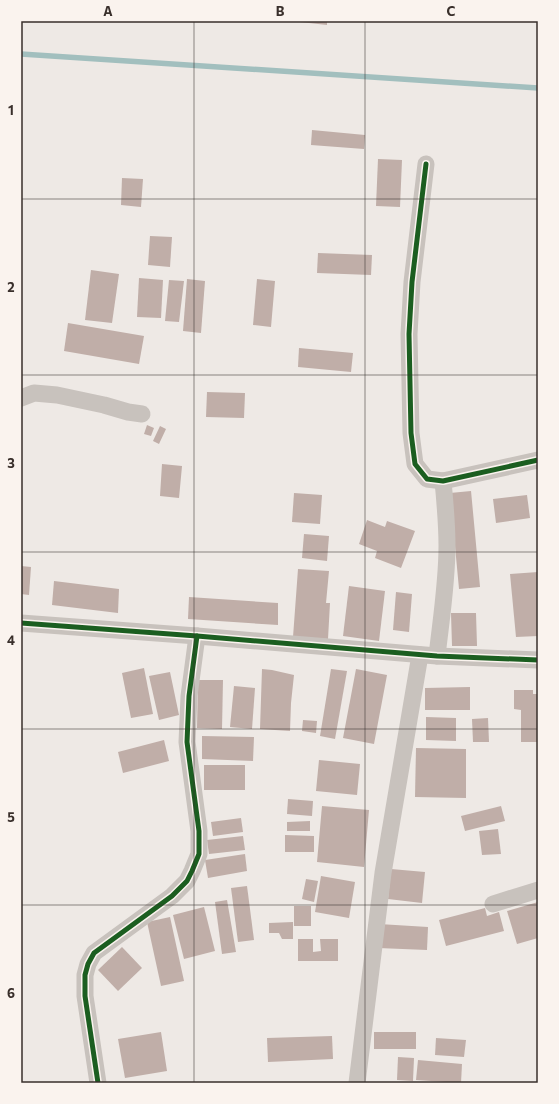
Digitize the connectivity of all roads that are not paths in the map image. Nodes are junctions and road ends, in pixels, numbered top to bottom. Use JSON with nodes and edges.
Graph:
{"nodes":[{"id":1,"x":426,"y":164,"type":"dead end"},
{"id":2,"x":21,"y":398,"type":"edge"},
{"id":3,"x":142,"y":414,"type":"dead end"},
{"id":4,"x":538,"y":460,"type":"edge"},
{"id":5,"x":443,"y":481,"type":"junction"},
{"id":6,"x":21,"y":623,"type":"edge"},
{"id":7,"x":197,"y":636,"type":"junction"},
{"id":8,"x":428,"y":656,"type":"junction"},
{"id":9,"x":538,"y":660,"type":"edge"},
{"id":10,"x":538,"y":890,"type":"edge"},
{"id":11,"x":493,"y":904,"type":"dead end"},
{"id":12,"x":97,"y":1083,"type":"edge"},
{"id":13,"x":357,"y":1083,"type":"edge"}],
"edges":[{"from":1,"to":5,"type":"street"},
{"from":2,"to":3,"type":"street"},
{"from":4,"to":5,"type":"street"},
{"from":5,"to":8,"type":"street"},
{"from":6,"to":7,"type":"street"},
{"from":7,"to":8,"type":"street"},
{"from":7,"to":12,"type":"street"},
{"from":8,"to":9,"type":"street"},
{"from":8,"to":13,"type":"street"},
{"from":10,"to":11,"type":"street"}]}
